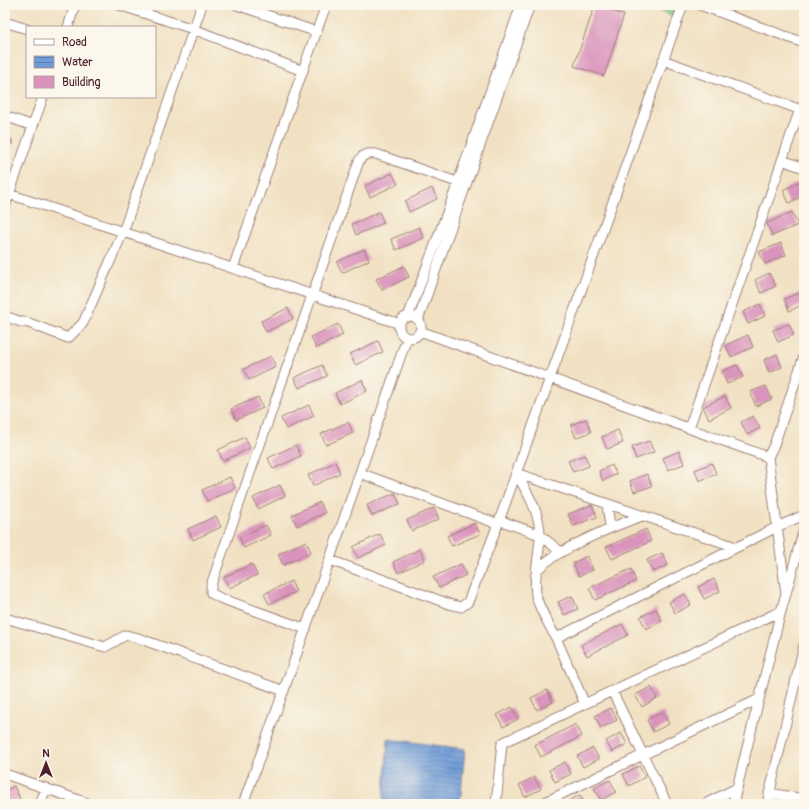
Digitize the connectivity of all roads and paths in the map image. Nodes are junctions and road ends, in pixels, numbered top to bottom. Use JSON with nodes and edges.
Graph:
{"nodes":[{"id":1,"x":75,"y":5,"type":"edge"},
{"id":2,"x":119,"y":5,"type":"edge"},
{"id":3,"x":202,"y":5,"type":"edge"},
{"id":4,"x":237,"y":5,"type":"edge"},
{"id":5,"x":326,"y":5,"type":"edge"},
{"id":6,"x":521,"y":5,"type":"edge"},
{"id":7,"x":530,"y":5,"type":"edge"},
{"id":8,"x":682,"y":5,"type":"edge"},
{"id":9,"x":700,"y":5,"type":"edge"},
{"id":10,"x":5,"y":22,"type":"edge"},
{"id":11,"x":68,"y":26,"type":"edge"},
{"id":12,"x":26,"y":29,"type":"edge"},
{"id":13,"x":194,"y":29,"type":"junction"},
{"id":14,"x":317,"y":32,"type":"junction"},
{"id":15,"x":804,"y":43,"type":"edge"},
{"id":16,"x":663,"y":60,"type":"junction"},
{"id":17,"x":303,"y":71,"type":"junction"},
{"id":18,"x":43,"y":98,"type":"edge"},
{"id":19,"x":802,"y":110,"type":"edge"},
{"id":20,"x":5,"y":116,"type":"edge"},
{"id":21,"x":33,"y":126,"type":"junction"},
{"id":22,"x":782,"y":160,"type":"junction"},
{"id":23,"x":804,"y":168,"type":"edge"},
{"id":24,"x":458,"y":182,"type":"junction"},
{"id":25,"x":9,"y":194,"type":"junction"},
{"id":26,"x":5,"y":206,"type":"edge"},
{"id":27,"x":123,"y":232,"type":"junction"},
{"id":28,"x":233,"y":268,"type":"junction"},
{"id":29,"x":313,"y":295,"type":"junction"},
{"id":30,"x":5,"y":316,"type":"edge"},
{"id":31,"x":408,"y":317,"type":"junction"},
{"id":32,"x":418,"y":320,"type":"junction"},
{"id":33,"x":400,"y":324,"type":"junction"},
{"id":34,"x":420,"y":331,"type":"junction"},
{"id":35,"x":408,"y":338,"type":"junction"},
{"id":36,"x":804,"y":356,"type":"edge"},
{"id":37,"x":549,"y":378,"type":"junction"},
{"id":38,"x":689,"y":428,"type":"junction"},
{"id":39,"x":768,"y":457,"type":"junction"},
{"id":40,"x":360,"y":473,"type":"junction"},
{"id":41,"x":516,"y":473,"type":"junction"},
{"id":42,"x":607,"y":504,"type":"junction"},
{"id":43,"x":804,"y":515,"type":"edge"},
{"id":44,"x":642,"y":516,"type":"junction"},
{"id":45,"x":498,"y":522,"type":"junction"},
{"id":46,"x":777,"y":526,"type":"junction"},
{"id":47,"x":610,"y":527,"type":"junction"},
{"id":48,"x":804,"y":529,"type":"edge"},
{"id":49,"x":540,"y":535,"type":"junction"},
{"id":50,"x":736,"y":548,"type":"junction"},
{"id":51,"x":561,"y":552,"type":"junction"},
{"id":52,"x":330,"y":560,"type":"junction"},
{"id":53,"x":537,"y":570,"type":"junction"},
{"id":54,"x":786,"y":594,"type":"junction"},
{"id":55,"x":781,"y":611,"type":"junction"},
{"id":56,"x":5,"y":618,"type":"edge"},
{"id":57,"x":306,"y":629,"type":"junction"},
{"id":58,"x":556,"y":638,"type":"junction"},
{"id":59,"x":804,"y":645,"type":"edge"},
{"id":60,"x":284,"y":691,"type":"junction"},
{"id":61,"x":612,"y":691,"type":"junction"},
{"id":62,"x":759,"y":699,"type":"junction"},
{"id":63,"x":585,"y":704,"type":"junction"},
{"id":64,"x":643,"y":755,"type":"junction"},
{"id":65,"x":5,"y":774,"type":"edge"},
{"id":66,"x":46,"y":788,"type":"junction"},
{"id":67,"x":737,"y":788,"type":"junction"},
{"id":68,"x":769,"y":792,"type":"junction"},
{"id":69,"x":804,"y":799,"type":"edge"},
{"id":70,"x":40,"y":804,"type":"edge"},
{"id":71,"x":90,"y":804,"type":"edge"},
{"id":72,"x":243,"y":804,"type":"edge"},
{"id":73,"x":496,"y":804,"type":"edge"},
{"id":74,"x":541,"y":804,"type":"edge"},
{"id":75,"x":667,"y":804,"type":"edge"},
{"id":76,"x":705,"y":804,"type":"edge"},
{"id":77,"x":733,"y":804,"type":"edge"},
{"id":78,"x":767,"y":804,"type":"edge"}],
"edges":[{"from":1,"to":11,"type":"street"},
{"from":2,"to":13,"type":"street"},
{"from":3,"to":13,"type":"street"},
{"from":4,"to":14,"type":"street"},
{"from":5,"to":14,"type":"street"},
{"from":6,"to":24,"type":"street"},
{"from":7,"to":32,"type":"street"},
{"from":8,"to":16,"type":"street"},
{"from":9,"to":15,"type":"street"},
{"from":10,"to":12,"type":"street"},
{"from":13,"to":17,"type":"street"},
{"from":13,"to":27,"type":"street"},
{"from":14,"to":17,"type":"street"},
{"from":16,"to":19,"type":"street"},
{"from":16,"to":37,"type":"street"},
{"from":17,"to":28,"type":"street"},
{"from":18,"to":21,"type":"street"},
{"from":19,"to":22,"type":"street"},
{"from":20,"to":21,"type":"street"},
{"from":21,"to":25,"type":"street"},
{"from":22,"to":23,"type":"street"},
{"from":22,"to":38,"type":"street"},
{"from":24,"to":29,"type":"street"},
{"from":24,"to":31,"type":"street"},
{"from":25,"to":26,"type":"street"},
{"from":25,"to":27,"type":"street"},
{"from":27,"to":28,"type":"street"},
{"from":27,"to":30,"type":"street"},
{"from":28,"to":29,"type":"street"},
{"from":29,"to":33,"type":"street"},
{"from":29,"to":57,"type":"street"},
{"from":31,"to":32,"type":"street"},
{"from":31,"to":33,"type":"street"},
{"from":32,"to":34,"type":"street"},
{"from":33,"to":35,"type":"street"},
{"from":34,"to":35,"type":"street"},
{"from":34,"to":37,"type":"street"},
{"from":35,"to":40,"type":"street"},
{"from":36,"to":39,"type":"street"},
{"from":37,"to":38,"type":"street"},
{"from":37,"to":41,"type":"street"},
{"from":38,"to":39,"type":"street"},
{"from":39,"to":46,"type":"street"},
{"from":40,"to":45,"type":"street"},
{"from":40,"to":52,"type":"street"},
{"from":41,"to":42,"type":"street"},
{"from":41,"to":45,"type":"street"},
{"from":41,"to":49,"type":"street"},
{"from":42,"to":44,"type":"street"},
{"from":42,"to":47,"type":"street"},
{"from":43,"to":46,"type":"street"},
{"from":44,"to":47,"type":"street"},
{"from":44,"to":50,"type":"street"},
{"from":45,"to":49,"type":"street"},
{"from":45,"to":52,"type":"street"},
{"from":46,"to":50,"type":"street"},
{"from":46,"to":54,"type":"street"},
{"from":47,"to":51,"type":"street"},
{"from":48,"to":54,"type":"street"},
{"from":49,"to":51,"type":"street"},
{"from":49,"to":53,"type":"street"},
{"from":50,"to":58,"type":"street"},
{"from":51,"to":53,"type":"street"},
{"from":52,"to":57,"type":"street"},
{"from":53,"to":58,"type":"street"},
{"from":54,"to":55,"type":"street"},
{"from":55,"to":61,"type":"street"},
{"from":55,"to":62,"type":"street"},
{"from":56,"to":60,"type":"street"},
{"from":57,"to":60,"type":"street"},
{"from":58,"to":63,"type":"street"},
{"from":59,"to":68,"type":"street"},
{"from":60,"to":72,"type":"street"},
{"from":61,"to":63,"type":"street"},
{"from":61,"to":64,"type":"street"},
{"from":62,"to":64,"type":"street"},
{"from":62,"to":67,"type":"street"},
{"from":63,"to":73,"type":"street"},
{"from":64,"to":74,"type":"street"},
{"from":64,"to":75,"type":"street"},
{"from":65,"to":66,"type":"street"},
{"from":66,"to":70,"type":"street"},
{"from":66,"to":71,"type":"street"},
{"from":67,"to":76,"type":"street"},
{"from":67,"to":77,"type":"street"},
{"from":68,"to":69,"type":"street"},
{"from":68,"to":78,"type":"street"}]}
